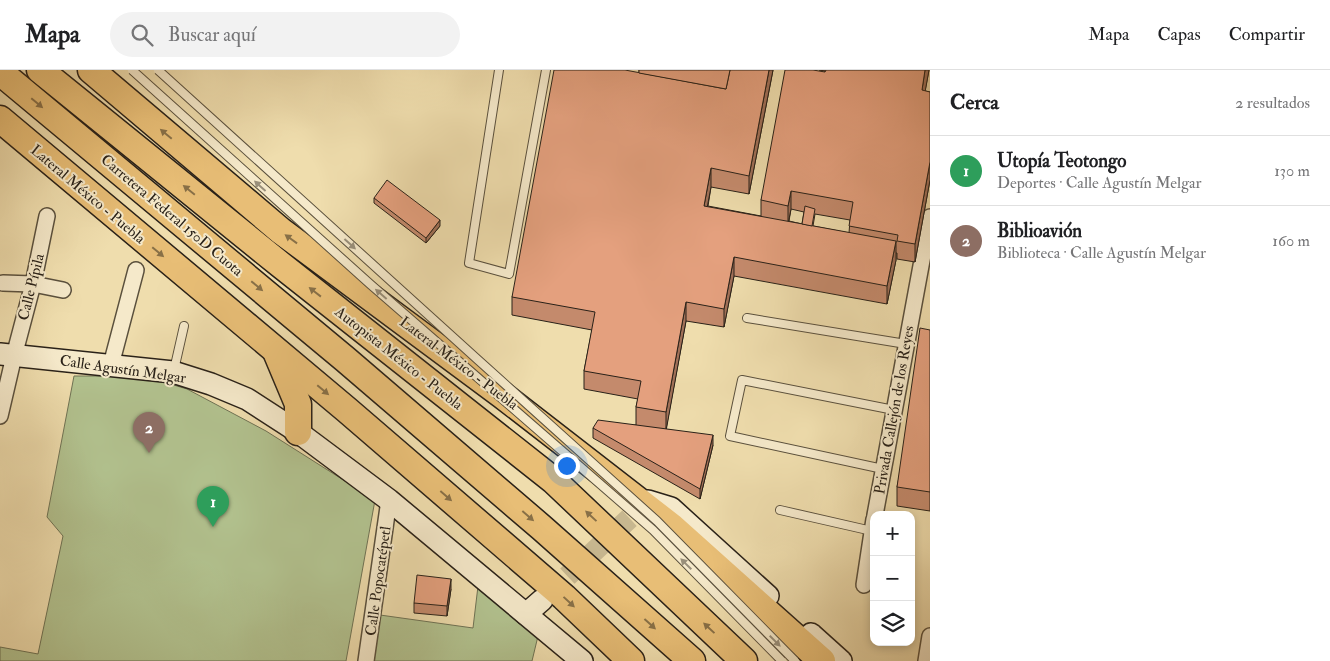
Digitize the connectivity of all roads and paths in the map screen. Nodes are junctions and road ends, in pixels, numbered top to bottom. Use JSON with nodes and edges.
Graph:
{"nodes":[{"id":1,"x":40,"y":70,"type":"edge"},
{"id":2,"x":91,"y":70,"type":"edge"},
{"id":3,"x":132,"y":70,"type":"edge"},
{"id":4,"x":158,"y":70,"type":"edge"},
{"id":5,"x":499,"y":70,"type":"edge"},
{"id":6,"x":546,"y":70,"type":"edge"},
{"id":7,"x":0,"y":72,"type":"edge"},
{"id":8,"x":2,"y":123,"type":"edge"},
{"id":9,"x":47,"y":216,"type":"dead end"},
{"id":10,"x":930,"y":217,"type":"edge"},
{"id":11,"x":136,"y":270,"type":"dead end"},
{"id":12,"x":3,"y":283,"type":"dead end"},
{"id":13,"x":33,"y":284,"type":"junction"},
{"id":14,"x":63,"y":290,"type":"dead end"},
{"id":15,"x":747,"y":318,"type":"dead end"},
{"id":16,"x":184,"y":326,"type":"dead end"},
{"id":17,"x":906,"y":344,"type":"junction"},
{"id":18,"x":275,"y":351,"type":"junction"},
{"id":19,"x":7,"y":355,"type":"edge"},
{"id":20,"x":111,"y":365,"type":"junction"},
{"id":21,"x":173,"y":372,"type":"junction"},
{"id":22,"x":894,"y":410,"type":"junction"},
{"id":23,"x":0,"y":416,"type":"edge"},
{"id":24,"x":298,"y":432,"type":"junction"},
{"id":25,"x":883,"y":469,"type":"junction"},
{"id":26,"x":389,"y":500,"type":"junction"},
{"id":27,"x":648,"y":501,"type":"dead end"},
{"id":28,"x":780,"y":510,"type":"dead end"},
{"id":29,"x":876,"y":511,"type":"edge"},
{"id":30,"x":870,"y":525,"type":"edge"},
{"id":31,"x":870,"y":545,"type":"edge"},
{"id":32,"x":864,"y":585,"type":"dead end"},
{"id":33,"x":930,"y":636,"type":"edge"},
{"id":34,"x":366,"y":661,"type":"edge"},
{"id":35,"x":582,"y":661,"type":"edge"},
{"id":36,"x":630,"y":661,"type":"edge"},
{"id":37,"x":692,"y":661,"type":"edge"},
{"id":38,"x":744,"y":661,"type":"edge"},
{"id":39,"x":782,"y":661,"type":"edge"},
{"id":40,"x":795,"y":661,"type":"edge"},
{"id":41,"x":822,"y":661,"type":"edge"},
{"id":42,"x":841,"y":661,"type":"edge"},
{"id":43,"x":926,"y":661,"type":"edge"}],
"edges":[{"from":38,"to":1,"type":"highway","name":"Autopista México - Puebla","one_way":true},
{"from":41,"to":2,"type":"highway","name":"Lateral México - Puebla","one_way":true},
{"from":39,"to":3,"type":"lane","one_way":true,"bridge":true},
{"from":4,"to":40,"type":"lane","one_way":true,"bridge":true},
{"from":5,"to":6,"type":"lane"},
{"from":7,"to":37,"type":"highway","name":"Carretera Federal 150D Cuota","one_way":true},
{"from":8,"to":18,"type":"highway","name":"Lateral México - Puebla","one_way":true},
{"from":9,"to":13,"type":"street","name":"Calle Pípila"},
{"from":10,"to":17,"type":"street","name":"Privada Callejón de los Reyes"},
{"from":11,"to":20,"type":"street"},
{"from":12,"to":13,"type":"street"},
{"from":13,"to":14,"type":"street"},
{"from":13,"to":19,"type":"street","name":"Calle Pípila"},
{"from":15,"to":17,"type":"lane"},
{"from":16,"to":21,"type":"lane"},
{"from":17,"to":22,"type":"street","name":"Privada Callejón de los Reyes"},
{"from":18,"to":24,"type":"highway"},
{"from":18,"to":36,"type":"highway","name":"Lateral México - Puebla","one_way":true},
{"from":19,"to":20,"type":"street","name":"Calle Agustín Melgar"},
{"from":19,"to":23,"type":"street","name":"Calle Pípila"},
{"from":20,"to":21,"type":"street","name":"Calle Agustín Melgar"},
{"from":21,"to":24,"type":"street","name":"Calle Agustín Melgar"},
{"from":22,"to":25,"type":"street","name":"Privada Callejón de los Reyes"},
{"from":22,"to":25,"type":"lane"},
{"from":24,"to":26,"type":"street","name":"Calle Agustín Melgar"},
{"from":25,"to":29,"type":"street","name":"Privada Callejón de los Reyes"},
{"from":26,"to":34,"type":"street","name":"Calle Popocatépetl"},
{"from":26,"to":35,"type":"street","name":"Calle Agustín Melgar"},
{"from":27,"to":42,"type":"street"},
{"from":28,"to":30,"type":"lane"},
{"from":31,"to":32,"type":"street"},
{"from":33,"to":43,"type":"street"}]}
